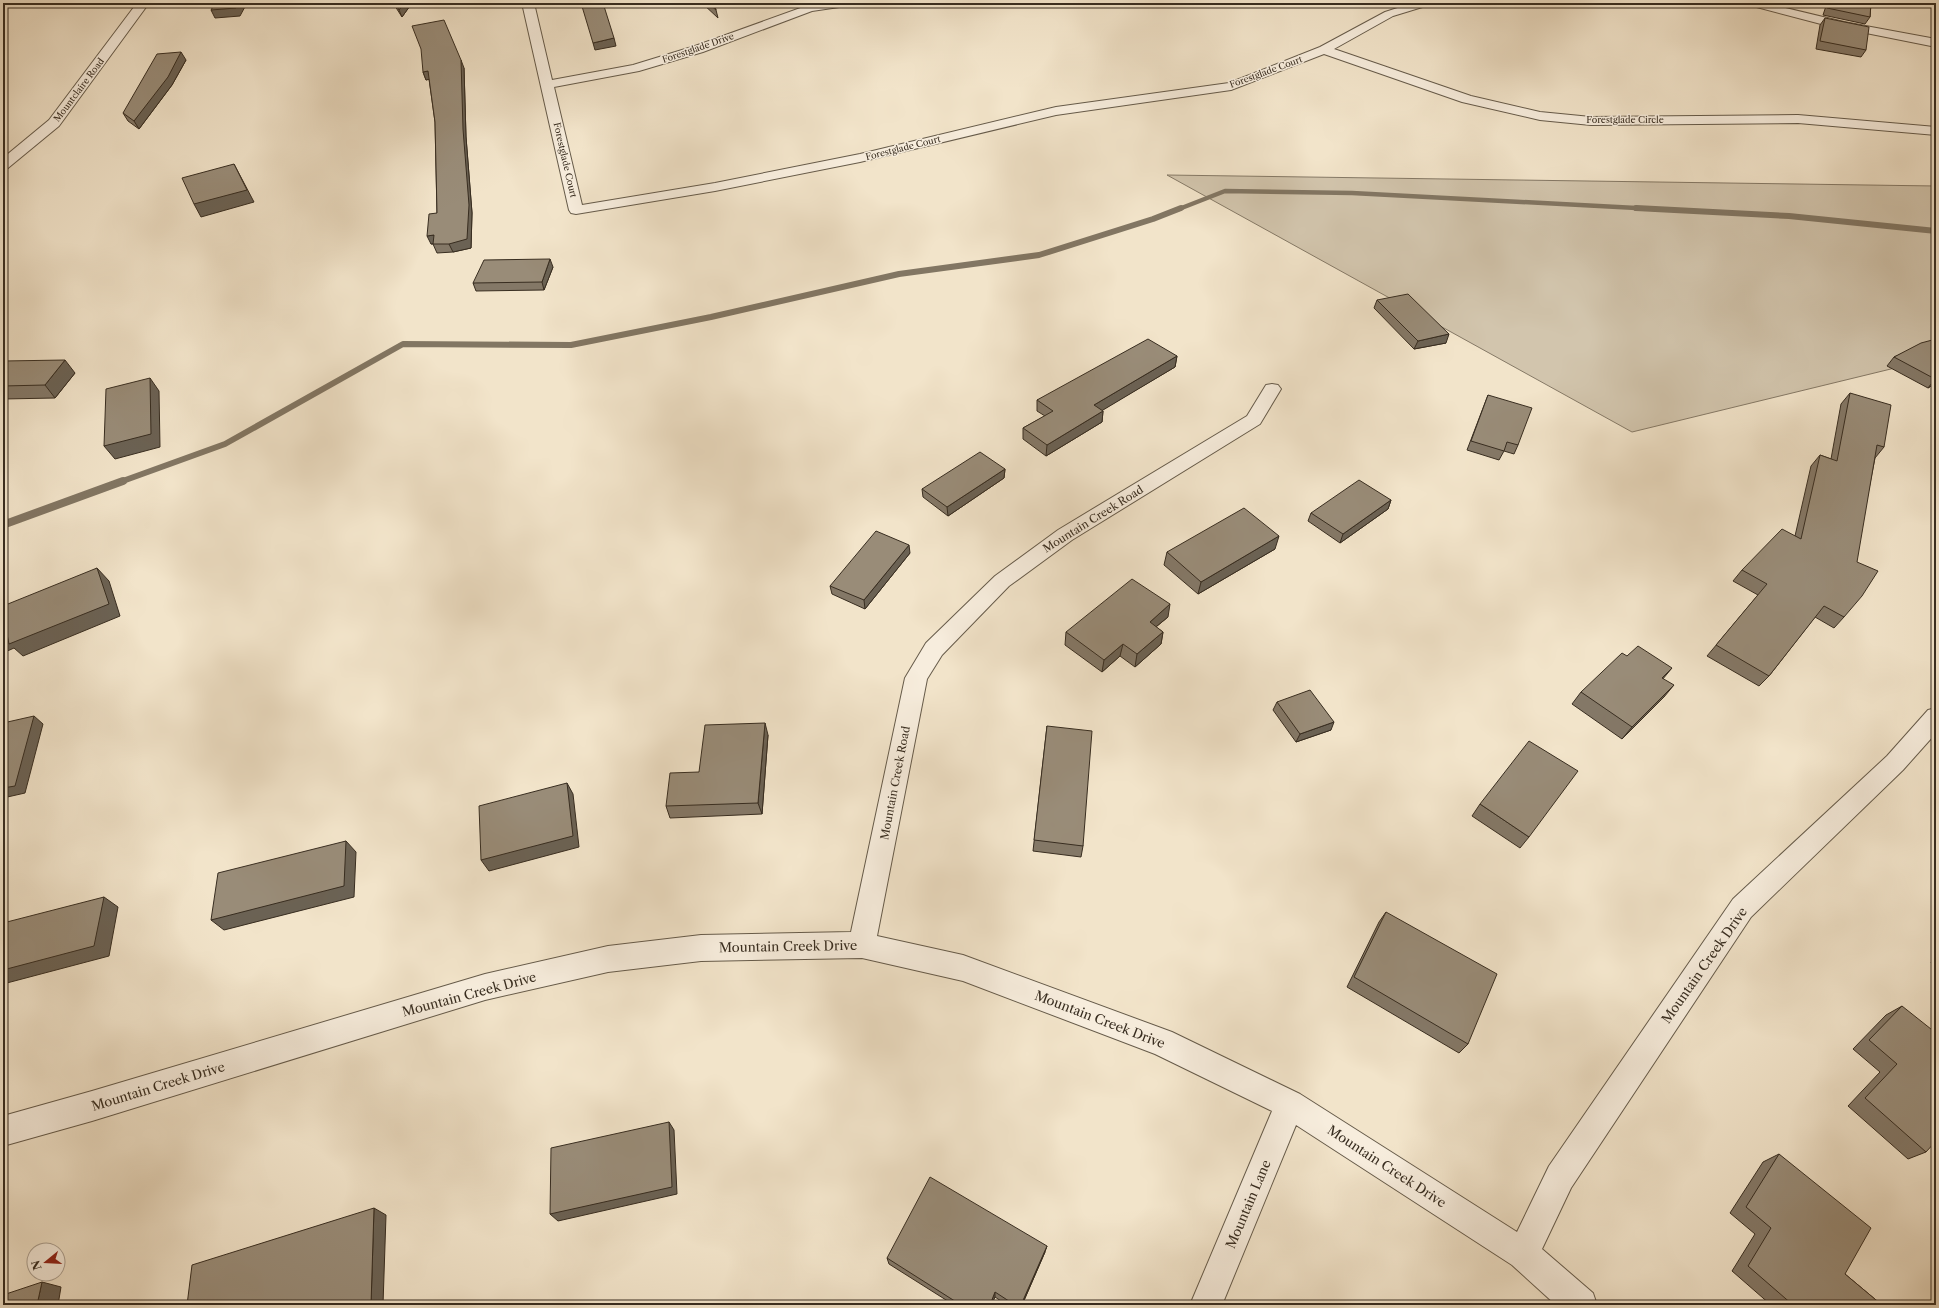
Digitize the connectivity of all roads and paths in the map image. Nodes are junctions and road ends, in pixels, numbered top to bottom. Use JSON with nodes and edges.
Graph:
{"nodes":[{"id":1,"x":143,"y":3,"type":"edge"},
{"id":2,"x":528,"y":3,"type":"edge"},
{"id":3,"x":846,"y":3,"type":"edge"},
{"id":4,"x":1425,"y":3,"type":"edge"},
{"id":5,"x":1753,"y":3,"type":"edge"},
{"id":6,"x":807,"y":5,"type":"edge"},
{"id":7,"x":1936,"y":43,"type":"edge"},
{"id":8,"x":1324,"y":50,"type":"junction"},
{"id":9,"x":548,"y":84,"type":"junction"},
{"id":10,"x":1936,"y":131,"type":"edge"},
{"id":11,"x":3,"y":165,"type":"edge"},
{"id":12,"x":1272,"y":389,"type":"dead end"},
{"id":13,"x":1936,"y":717,"type":"edge"},
{"id":14,"x":862,"y":945,"type":"junction"},
{"id":15,"x":1290,"y":1104,"type":"junction"},
{"id":16,"x":3,"y":1131,"type":"edge"},
{"id":17,"x":1523,"y":1254,"type":"junction"},
{"id":18,"x":1206,"y":1305,"type":"edge"},
{"id":19,"x":1581,"y":1305,"type":"edge"}],
"edges":[{"from":1,"to":11,"type":"street","name":"Mountclaire Road"},
{"from":2,"to":9,"type":"street","name":"Forestglade Court"},
{"from":3,"to":6,"type":"street","name":"Forestglade Drive"},
{"from":4,"to":8,"type":"street","name":"Forestglade Court"},
{"from":5,"to":7,"type":"street"},
{"from":6,"to":9,"type":"street","name":"Forestglade Drive"},
{"from":8,"to":9,"type":"street","name":"Forestglade Court"},
{"from":8,"to":10,"type":"street","name":"Forestglade Circle"},
{"from":12,"to":14,"type":"street","name":"Mountain Creek Road"},
{"from":13,"to":17,"type":"street","name":"Mountain Creek Drive"},
{"from":14,"to":15,"type":"street","name":"Mountain Creek Drive"},
{"from":14,"to":16,"type":"street","name":"Mountain Creek Drive"},
{"from":15,"to":17,"type":"street","name":"Mountain Creek Drive"},
{"from":15,"to":18,"type":"street","name":"Mountain Lane"},
{"from":17,"to":19,"type":"street","name":"Mountain Creek Drive"}]}
